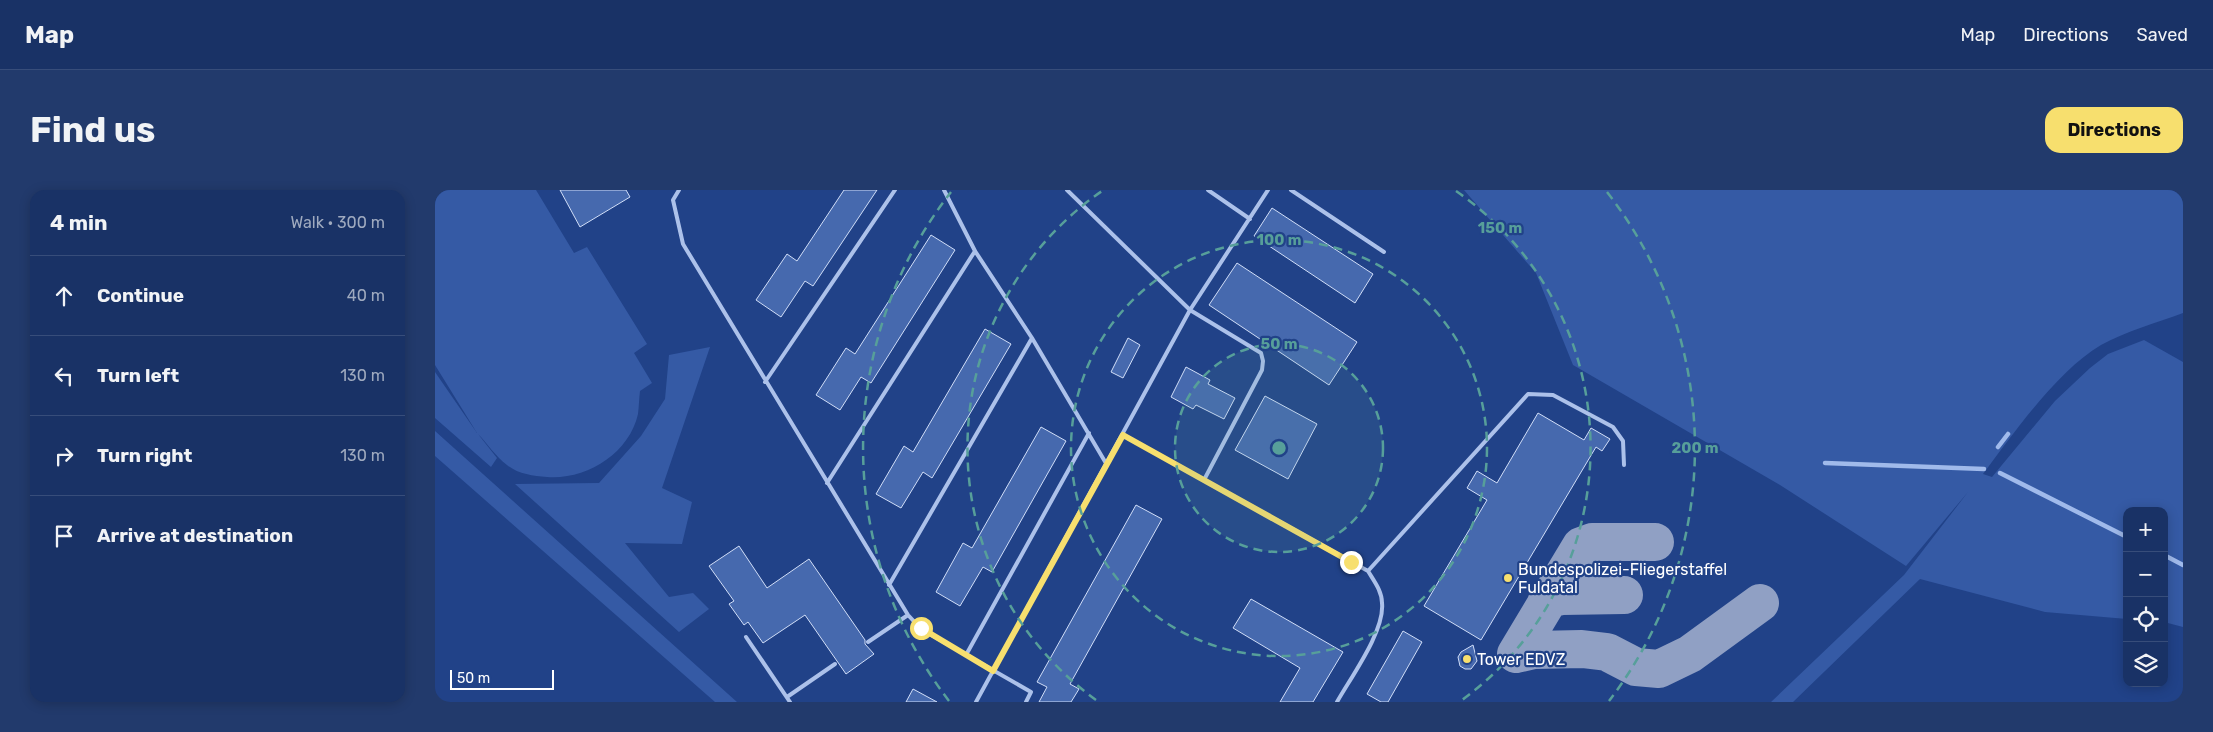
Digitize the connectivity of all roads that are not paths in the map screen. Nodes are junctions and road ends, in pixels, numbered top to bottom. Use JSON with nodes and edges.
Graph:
{"nodes":[{"id":1,"x":679,"y":190,"type":"edge"},
{"id":2,"x":895,"y":190,"type":"edge"},
{"id":3,"x":944,"y":190,"type":"edge"},
{"id":4,"x":1067,"y":190,"type":"edge"},
{"id":5,"x":1208,"y":190,"type":"edge"},
{"id":6,"x":1268,"y":190,"type":"edge"},
{"id":7,"x":1291,"y":190,"type":"edge"},
{"id":8,"x":1249,"y":219,"type":"junction"},
{"id":9,"x":975,"y":251,"type":"junction"},
{"id":10,"x":1384,"y":252,"type":"dead end"},
{"id":11,"x":1190,"y":310,"type":"junction"},
{"id":12,"x":1032,"y":338,"type":"junction"},
{"id":13,"x":765,"y":382,"type":"junction"},
{"id":14,"x":1089,"y":433,"type":"junction"},
{"id":15,"x":1123,"y":435,"type":"junction"},
{"id":16,"x":1107,"y":465,"type":"junction"},
{"id":17,"x":1624,"y":465,"type":"dead end"},
{"id":18,"x":1204,"y":480,"type":"junction"},
{"id":19,"x":827,"y":483,"type":"junction"},
{"id":20,"x":1368,"y":571,"type":"junction"},
{"id":21,"x":889,"y":585,"type":"junction"},
{"id":22,"x":908,"y":614,"type":"junction"},
{"id":23,"x":746,"y":637,"type":"dead end"},
{"id":24,"x":867,"y":642,"type":"dead end"},
{"id":25,"x":966,"y":655,"type":"junction"},
{"id":26,"x":835,"y":664,"type":"dead end"},
{"id":27,"x":993,"y":671,"type":"junction"},
{"id":28,"x":787,"y":697,"type":"junction"},
{"id":29,"x":790,"y":702,"type":"edge"},
{"id":30,"x":976,"y":702,"type":"edge"},
{"id":31,"x":1026,"y":702,"type":"edge"},
{"id":32,"x":1337,"y":702,"type":"edge"}],
"edges":[{"from":1,"to":13,"type":"lane"},
{"from":2,"to":13,"type":"lane"},
{"from":3,"to":9,"type":"lane"},
{"from":4,"to":11,"type":"lane"},
{"from":5,"to":8,"type":"lane"},
{"from":6,"to":8,"type":"lane"},
{"from":7,"to":10,"type":"lane"},
{"from":8,"to":11,"type":"lane"},
{"from":9,"to":12,"type":"lane"},
{"from":9,"to":19,"type":"lane"},
{"from":11,"to":15,"type":"lane"},
{"from":11,"to":18,"type":"lane"},
{"from":12,"to":14,"type":"lane"},
{"from":12,"to":21,"type":"lane"},
{"from":13,"to":19,"type":"lane"},
{"from":14,"to":16,"type":"lane"},
{"from":14,"to":25,"type":"lane"},
{"from":15,"to":16,"type":"lane"},
{"from":15,"to":18,"type":"lane"},
{"from":16,"to":27,"type":"lane"},
{"from":17,"to":20,"type":"lane"},
{"from":18,"to":20,"type":"lane"},
{"from":19,"to":21,"type":"lane"},
{"from":20,"to":32,"type":"lane"},
{"from":21,"to":22,"type":"lane"},
{"from":22,"to":24,"type":"lane"},
{"from":22,"to":25,"type":"lane"},
{"from":23,"to":28,"type":"lane"},
{"from":25,"to":27,"type":"lane"},
{"from":26,"to":28,"type":"lane"},
{"from":27,"to":30,"type":"lane"},
{"from":27,"to":31,"type":"lane"},
{"from":28,"to":29,"type":"lane"}]}
